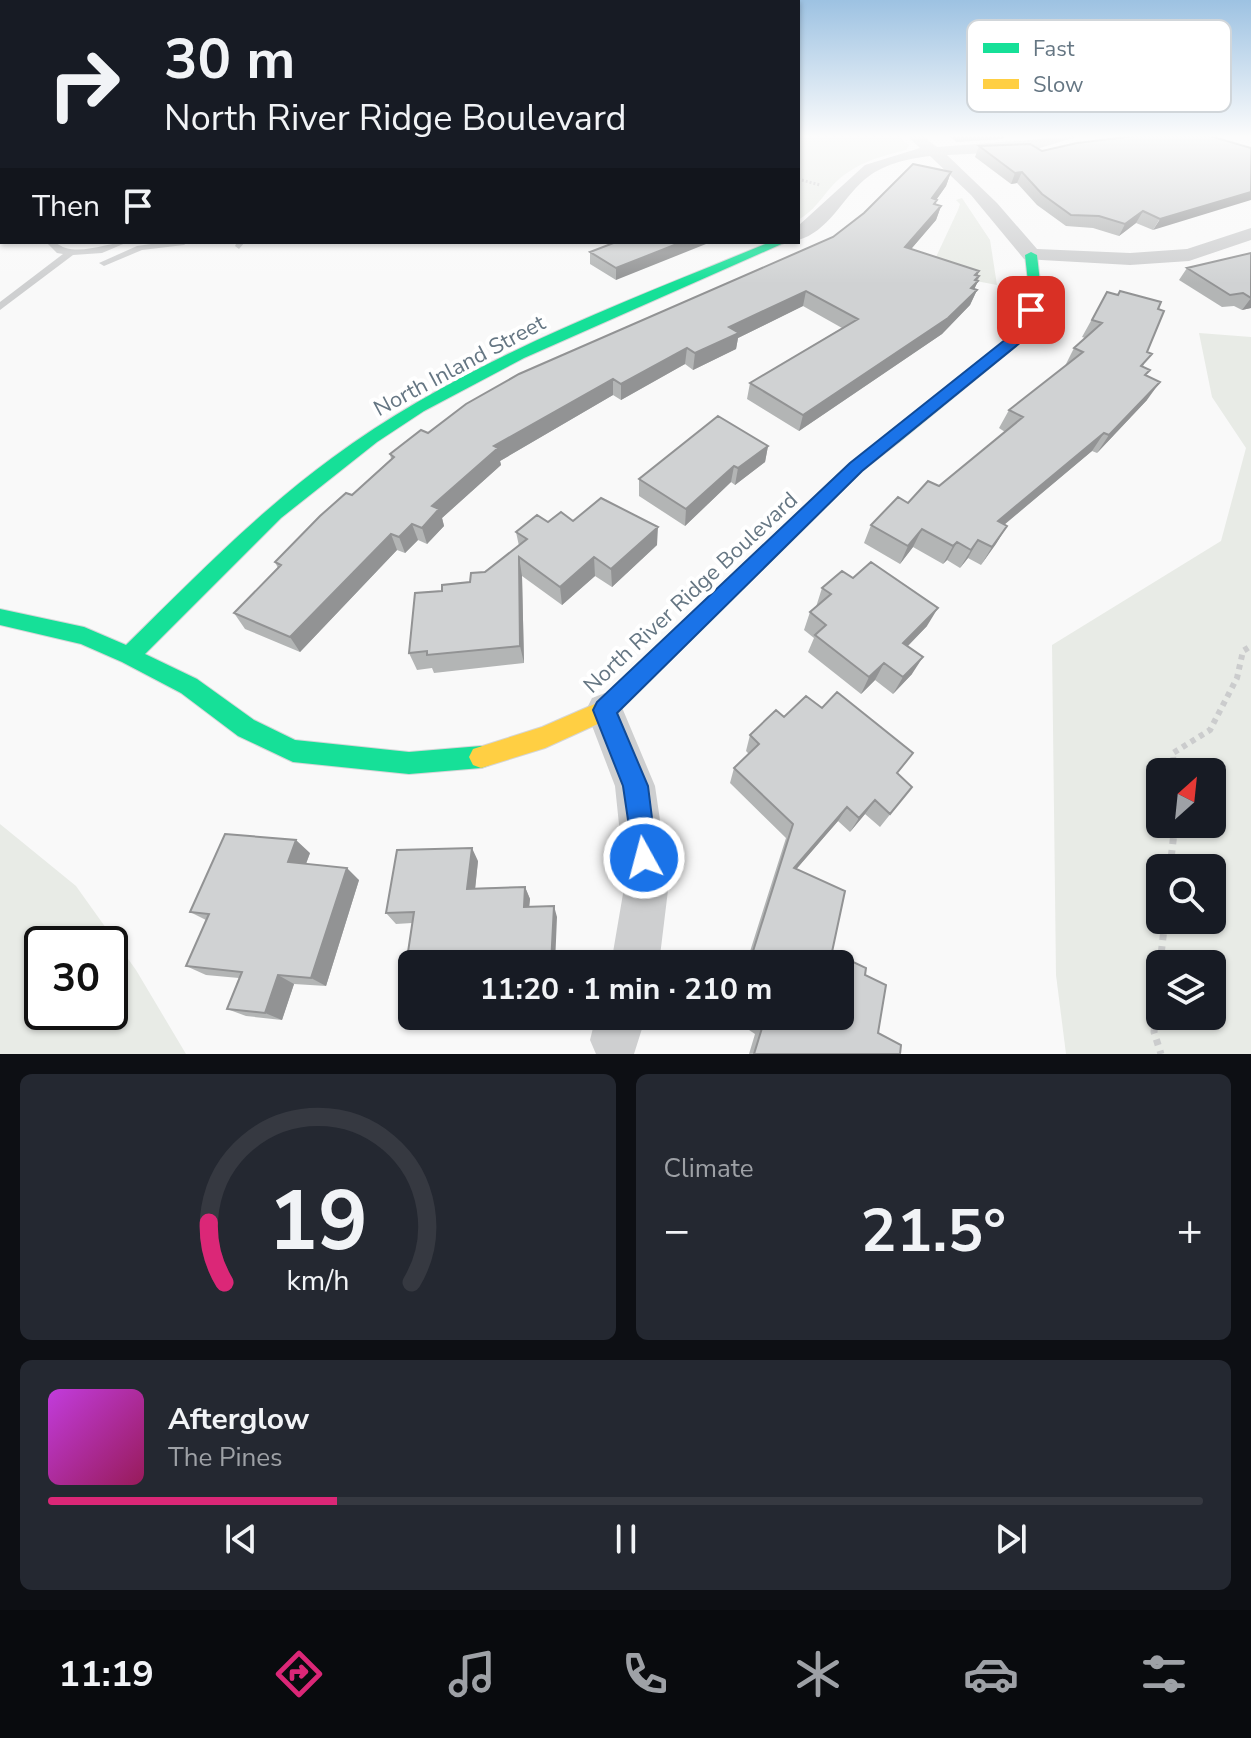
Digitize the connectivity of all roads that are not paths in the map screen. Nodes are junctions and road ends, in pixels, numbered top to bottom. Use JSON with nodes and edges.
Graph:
{"nodes":[{"id":1,"x":851,"y":185,"type":"edge"},
{"id":2,"x":971,"y":185,"type":"edge"},
{"id":3,"x":800,"y":233,"type":"edge"},
{"id":4,"x":1251,"y":234,"type":"edge"},
{"id":5,"x":52,"y":244,"type":"edge"},
{"id":6,"x":118,"y":244,"type":"edge"},
{"id":7,"x":169,"y":244,"type":"edge"},
{"id":8,"x":776,"y":244,"type":"edge"},
{"id":9,"x":71,"y":252,"type":"junction"},
{"id":10,"x":1031,"y":255,"type":"junction"},
{"id":11,"x":104,"y":263,"type":"dead end"},
{"id":12,"x":0,"y":307,"type":"edge"},
{"id":13,"x":0,"y":617,"type":"edge"},
{"id":14,"x":129,"y":656,"type":"junction"},
{"id":15,"x":605,"y":710,"type":"junction"},
{"id":16,"x":637,"y":950,"type":"edge"}],
"edges":[{"from":1,"to":3,"type":"street"},
{"from":2,"to":10,"type":"street"},
{"from":4,"to":10,"type":"street"},
{"from":5,"to":9,"type":"lane"},
{"from":6,"to":9,"type":"lane"},
{"from":7,"to":11,"type":"lane"},
{"from":8,"to":14,"type":"street","name":"North Inland Street"},
{"from":9,"to":12,"type":"lane"},
{"from":10,"to":15,"type":"street","name":"North River Ridge Boulevard"},
{"from":13,"to":14,"type":"street","name":"North River Ridge Boulevard"},
{"from":14,"to":15,"type":"street","name":"North River Ridge Boulevard"},
{"from":15,"to":16,"type":"street"}]}
